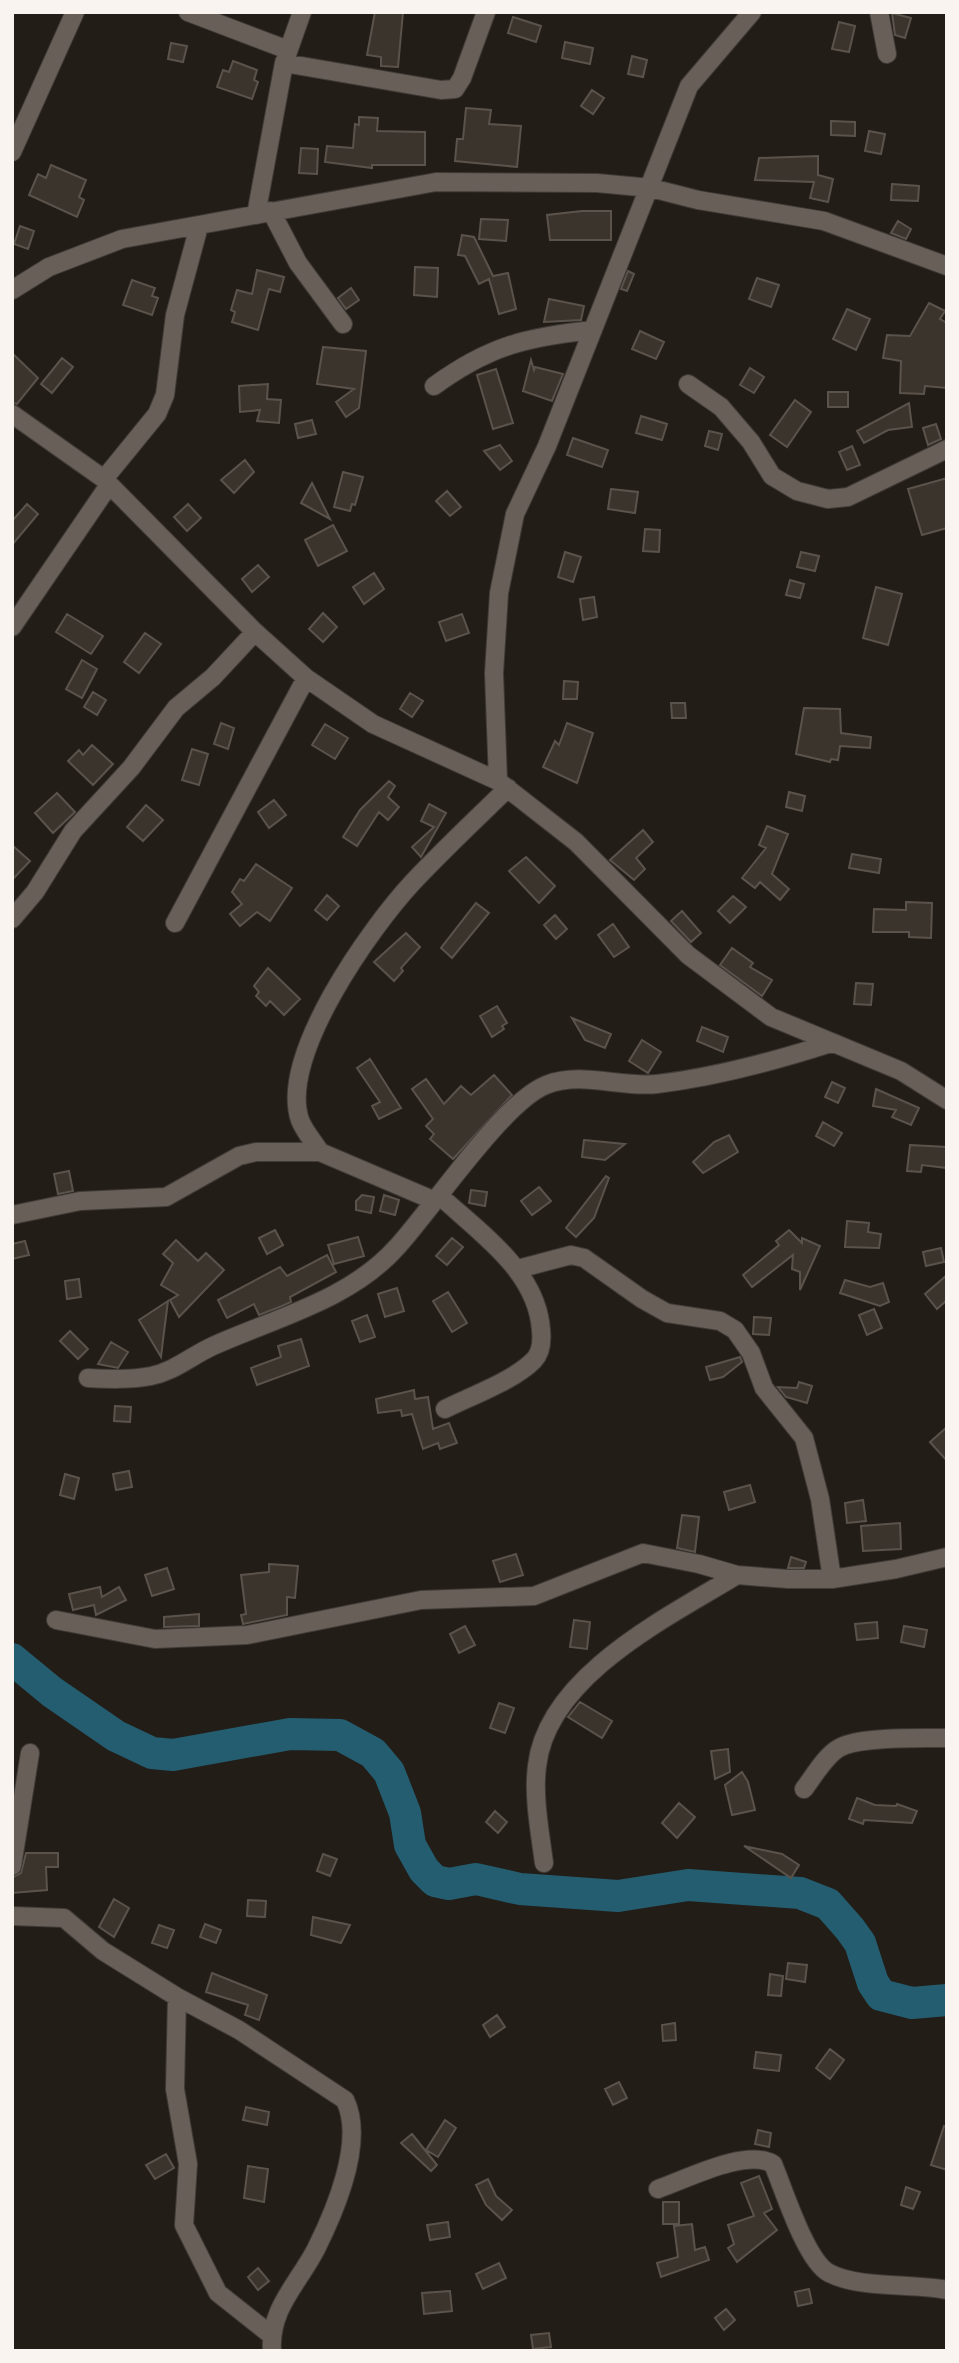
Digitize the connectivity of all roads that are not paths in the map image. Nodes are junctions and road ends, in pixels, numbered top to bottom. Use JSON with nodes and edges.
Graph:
{"nodes":[{"id":1,"x":75,"y":12,"type":"edge"},
{"id":2,"x":188,"y":12,"type":"edge"},
{"id":3,"x":302,"y":12,"type":"edge"},
{"id":4,"x":486,"y":12,"type":"edge"},
{"id":5,"x":752,"y":12,"type":"edge"},
{"id":6,"x":879,"y":12,"type":"edge"},
{"id":7,"x":887,"y":54,"type":"dead end"},
{"id":8,"x":286,"y":57,"type":"junction"},
{"id":9,"x":12,"y":152,"type":"edge"},
{"id":10,"x":651,"y":188,"type":"junction"},
{"id":11,"x":263,"y":213,"type":"junction"},
{"id":12,"x":199,"y":226,"type":"junction"},
{"id":13,"x":947,"y":266,"type":"edge"},
{"id":14,"x":12,"y":290,"type":"edge"},
{"id":15,"x":343,"y":324,"type":"dead end"},
{"id":16,"x":593,"y":330,"type":"junction"},
{"id":17,"x":688,"y":384,"type":"dead end"},
{"id":18,"x":434,"y":386,"type":"dead end"},
{"id":19,"x":12,"y":414,"type":"edge"},
{"id":20,"x":947,"y":449,"type":"edge"},
{"id":21,"x":107,"y":482,"type":"junction"},
{"id":22,"x":12,"y":627,"type":"edge"},
{"id":23,"x":255,"y":632,"type":"junction"},
{"id":24,"x":306,"y":678,"type":"junction"},
{"id":25,"x":503,"y":785,"type":"junction"},
{"id":26,"x":12,"y":919,"type":"edge"},
{"id":27,"x":175,"y":923,"type":"dead end"},
{"id":28,"x":831,"y":1043,"type":"junction"},
{"id":29,"x":947,"y":1100,"type":"edge"},
{"id":30,"x":320,"y":1152,"type":"junction"},
{"id":31,"x":438,"y":1198,"type":"junction"},
{"id":32,"x":12,"y":1215,"type":"edge"},
{"id":33,"x":518,"y":1269,"type":"junction"},
{"id":34,"x":88,"y":1378,"type":"dead end"},
{"id":35,"x":445,"y":1409,"type":"dead end"},
{"id":36,"x":947,"y":1556,"type":"edge"},
{"id":37,"x":737,"y":1575,"type":"junction"},
{"id":38,"x":832,"y":1579,"type":"junction"},
{"id":39,"x":57,"y":1620,"type":"dead end"},
{"id":40,"x":947,"y":1738,"type":"edge"},
{"id":41,"x":30,"y":1753,"type":"dead end"},
{"id":42,"x":804,"y":1790,"type":"dead end"},
{"id":43,"x":544,"y":1863,"type":"dead end"},
{"id":44,"x":12,"y":1866,"type":"edge"},
{"id":45,"x":12,"y":1916,"type":"edge"},
{"id":46,"x":177,"y":1997,"type":"junction"},
{"id":47,"x":658,"y":2189,"type":"dead end"},
{"id":48,"x":947,"y":2290,"type":"edge"},
{"id":49,"x":272,"y":2343,"type":"edge"}],
"edges":[{"from":1,"to":9,"type":"street"},
{"from":2,"to":8,"type":"street"},
{"from":3,"to":8,"type":"street"},
{"from":4,"to":8,"type":"street"},
{"from":5,"to":10,"type":"street"},
{"from":6,"to":7,"type":"street"},
{"from":8,"to":11,"type":"street"},
{"from":10,"to":11,"type":"street"},
{"from":10,"to":13,"type":"street"},
{"from":10,"to":16,"type":"street"},
{"from":11,"to":12,"type":"street"},
{"from":11,"to":15,"type":"street"},
{"from":12,"to":14,"type":"street"},
{"from":12,"to":21,"type":"street"},
{"from":16,"to":18,"type":"street"},
{"from":16,"to":25,"type":"street"},
{"from":17,"to":20,"type":"street"},
{"from":19,"to":21,"type":"street"},
{"from":21,"to":22,"type":"street"},
{"from":21,"to":23,"type":"street"},
{"from":23,"to":24,"type":"street"},
{"from":23,"to":26,"type":"street"},
{"from":24,"to":25,"type":"street"},
{"from":24,"to":27,"type":"street"},
{"from":25,"to":28,"type":"street"},
{"from":25,"to":30,"type":"street"},
{"from":28,"to":29,"type":"street"},
{"from":28,"to":31,"type":"street"},
{"from":30,"to":31,"type":"street"},
{"from":30,"to":32,"type":"street"},
{"from":31,"to":33,"type":"street"},
{"from":31,"to":34,"type":"street"},
{"from":33,"to":35,"type":"street"},
{"from":33,"to":38,"type":"street"},
{"from":36,"to":38,"type":"street"},
{"from":37,"to":38,"type":"street"},
{"from":37,"to":39,"type":"street"},
{"from":37,"to":43,"type":"street"},
{"from":40,"to":42,"type":"street"},
{"from":41,"to":44,"type":"street"},
{"from":45,"to":46,"type":"street"},
{"from":46,"to":49,"type":"street"},
{"from":46,"to":49,"type":"street"},
{"from":47,"to":48,"type":"street"}]}
